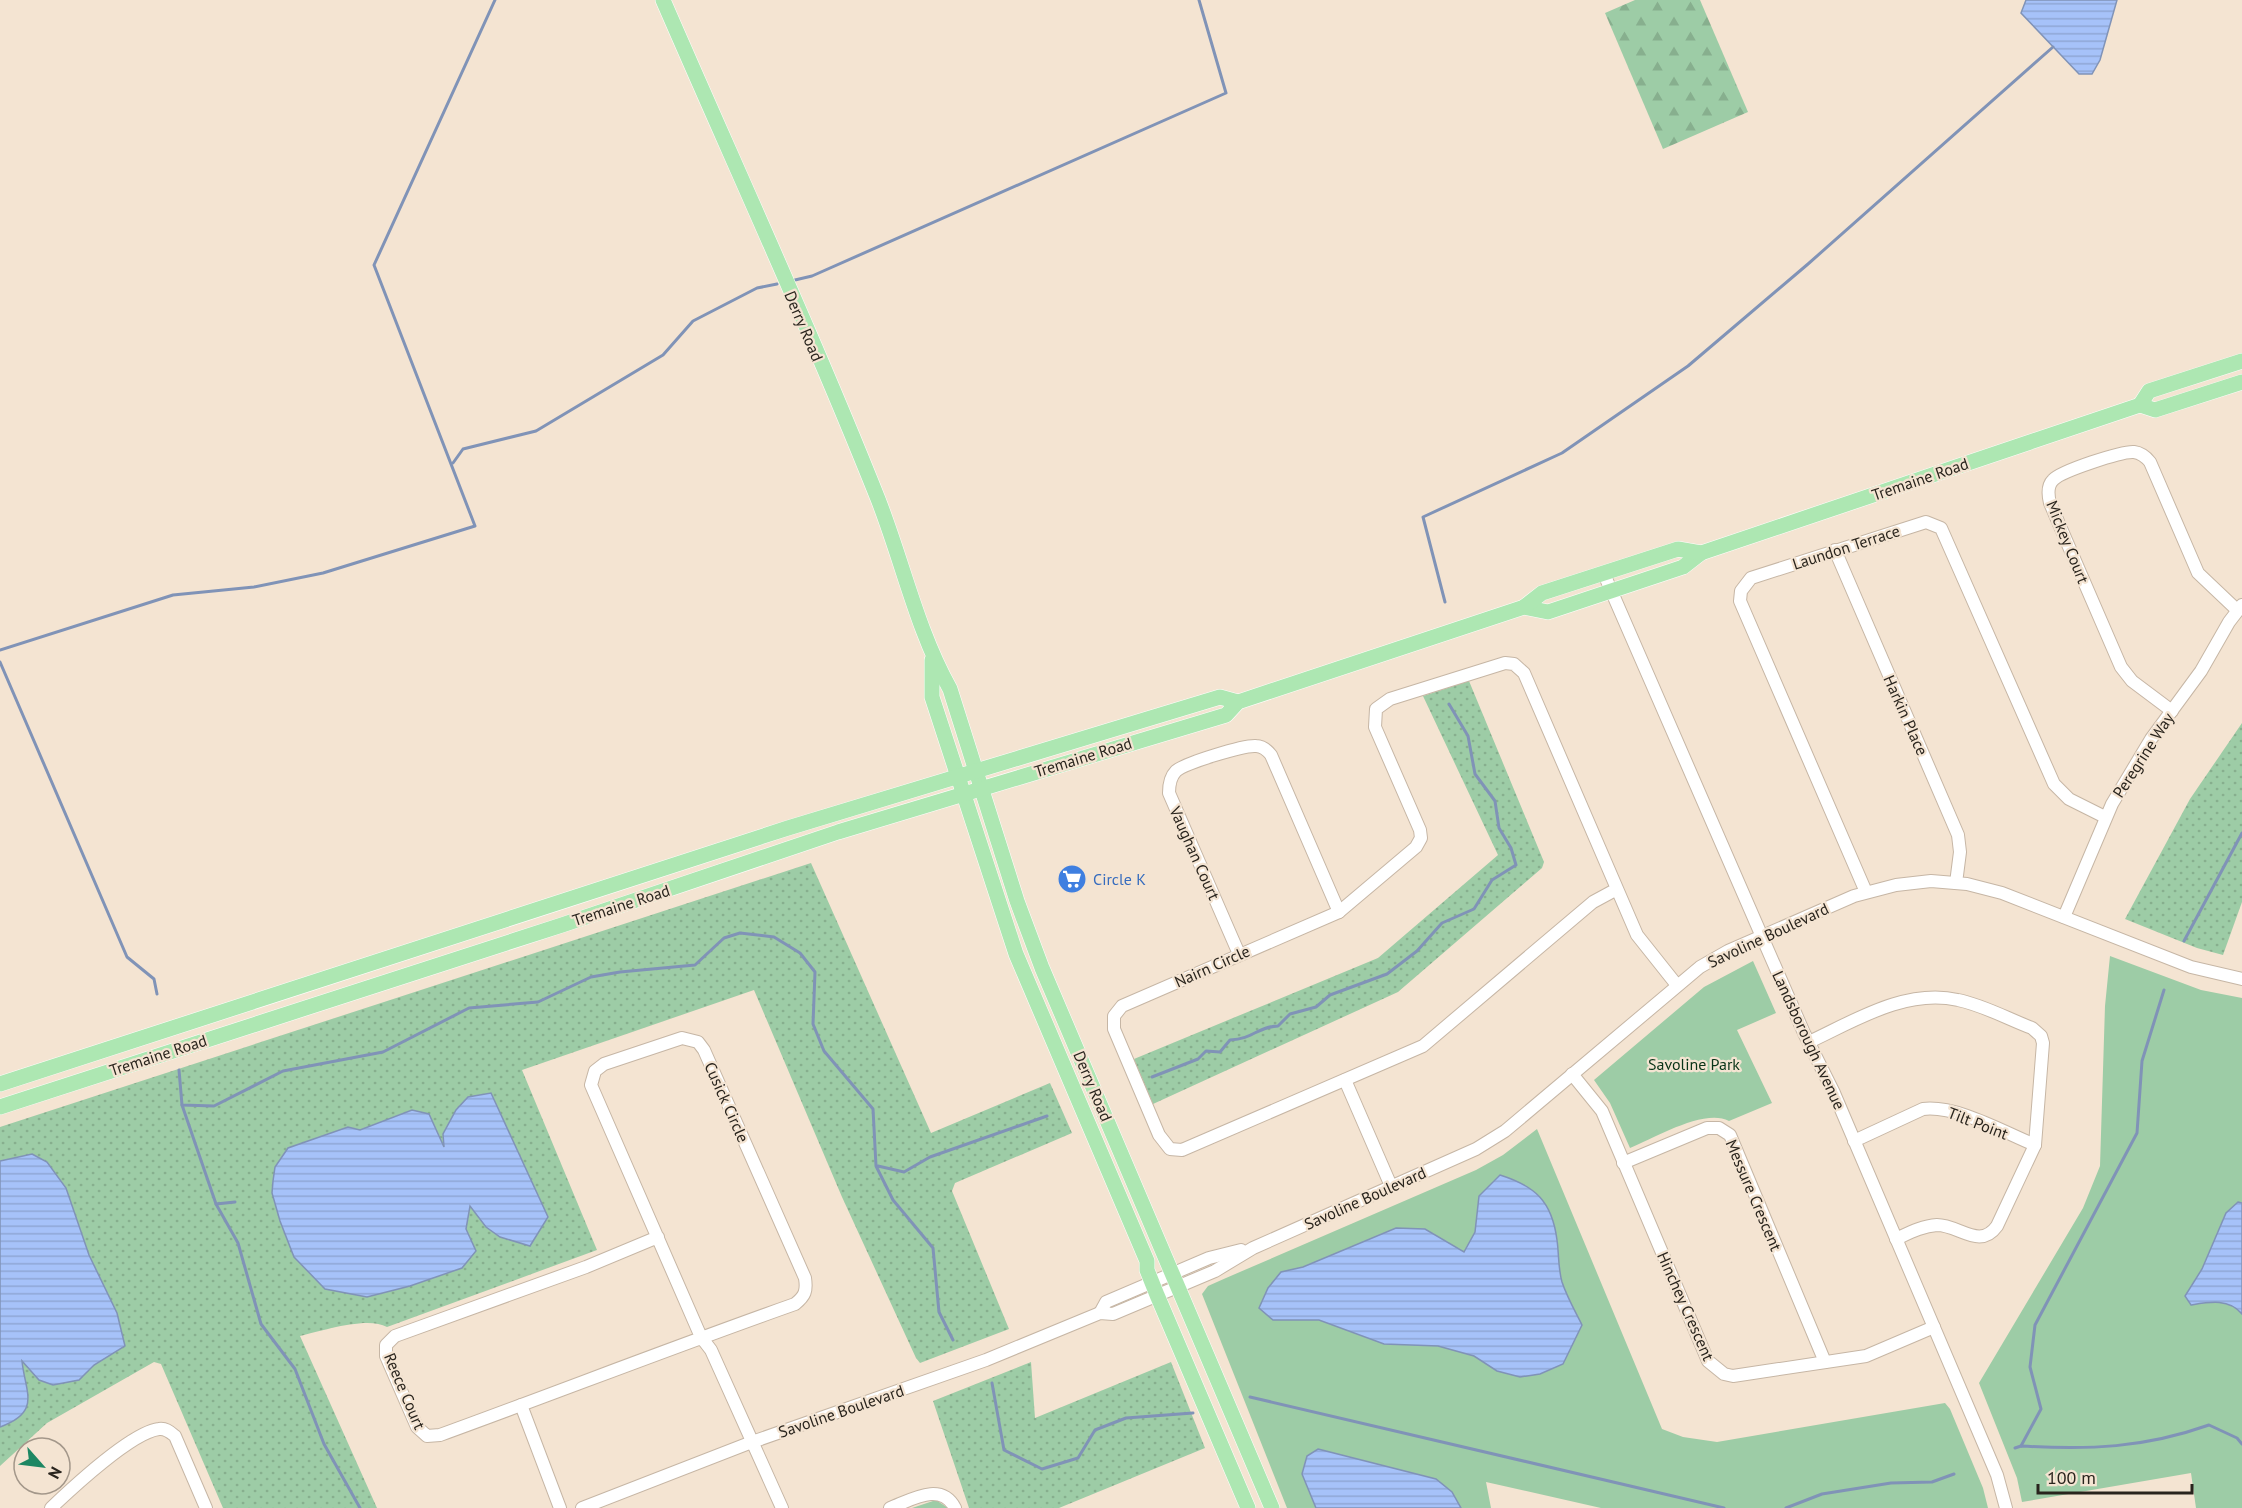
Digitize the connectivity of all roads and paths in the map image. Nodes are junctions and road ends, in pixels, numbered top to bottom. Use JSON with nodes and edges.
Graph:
{"nodes":[{"id":1,"x":663,"y":0,"type":"edge"},
{"id":2,"x":2237,"y":362,"type":"edge"},
{"id":3,"x":2241,"y":384,"type":"edge"},
{"id":4,"x":2140,"y":405,"type":"junction"},
{"id":5,"x":1835,"y":550,"type":"junction"},
{"id":6,"x":1701,"y":553,"type":"junction"},
{"id":7,"x":1604,"y":574,"type":"junction"},
{"id":8,"x":1611,"y":590,"type":"junction"},
{"id":9,"x":1524,"y":607,"type":"junction"},
{"id":10,"x":2240,"y":607,"type":"edge"},
{"id":11,"x":932,"y":657,"type":"junction"},
{"id":12,"x":1238,"y":702,"type":"junction"},
{"id":13,"x":2172,"y":711,"type":"junction"},
{"id":14,"x":975,"y":770,"type":"junction"},
{"id":15,"x":956,"y":776,"type":"junction"},
{"id":16,"x":981,"y":788,"type":"junction"},
{"id":17,"x":962,"y":794,"type":"junction"},
{"id":18,"x":2105,"y":817,"type":"junction"},
{"id":19,"x":1956,"y":883,"type":"junction"},
{"id":20,"x":1617,"y":889,"type":"junction"},
{"id":21,"x":1866,"y":892,"type":"junction"},
{"id":22,"x":1339,"y":912,"type":"junction"},
{"id":23,"x":2064,"y":917,"type":"junction"},
{"id":24,"x":1762,"y":936,"type":"junction"},
{"id":25,"x":1239,"y":954,"type":"junction"},
{"id":26,"x":2242,"y":978,"type":"edge"},
{"id":27,"x":1676,"y":984,"type":"junction"},
{"id":28,"x":1809,"y":1042,"type":"junction"},
{"id":29,"x":1572,"y":1074,"type":"junction"},
{"id":30,"x":1346,"y":1080,"type":"junction"},
{"id":31,"x":0,"y":1084,"type":"edge"},
{"id":32,"x":0,"y":1107,"type":"edge"},
{"id":33,"x":1854,"y":1141,"type":"junction"},
{"id":34,"x":2035,"y":1145,"type":"junction"},
{"id":35,"x":1623,"y":1163,"type":"junction"},
{"id":36,"x":1391,"y":1186,"type":"junction"},
{"id":37,"x":658,"y":1237,"type":"junction"},
{"id":38,"x":1896,"y":1239,"type":"junction"},
{"id":39,"x":1174,"y":1280,"type":"junction"},
{"id":40,"x":1155,"y":1289,"type":"junction"},
{"id":41,"x":1934,"y":1327,"type":"junction"},
{"id":42,"x":701,"y":1337,"type":"junction"},
{"id":43,"x":1825,"y":1362,"type":"junction"},
{"id":44,"x":521,"y":1405,"type":"junction"},
{"id":45,"x":752,"y":1442,"type":"junction"},
{"id":46,"x":51,"y":1508,"type":"edge"},
{"id":47,"x":206,"y":1508,"type":"edge"},
{"id":48,"x":560,"y":1508,"type":"edge"},
{"id":49,"x":582,"y":1508,"type":"edge"},
{"id":50,"x":782,"y":1508,"type":"edge"},
{"id":51,"x":890,"y":1508,"type":"edge"},
{"id":52,"x":955,"y":1508,"type":"edge"},
{"id":53,"x":1248,"y":1508,"type":"edge"},
{"id":54,"x":1272,"y":1508,"type":"edge"},
{"id":55,"x":2006,"y":1508,"type":"edge"}],
"edges":[{"from":1,"to":11,"type":"main road","name":"Derry Road"},
{"from":2,"to":3,"type":"street"},
{"from":2,"to":4,"type":"main road","name":"Tremaine Road"},
{"from":3,"to":4,"type":"main road","name":"Tremaine Road"},
{"from":4,"to":6,"type":"main road","name":"Tremaine Road"},
{"from":5,"to":18,"type":"street","name":"Laundon Terrace"},
{"from":5,"to":19,"type":"street","name":"Harkin Place"},
{"from":5,"to":21,"type":"street","name":"Laundon Terrace"},
{"from":6,"to":7,"type":"main road","name":"Tremaine Road"},
{"from":6,"to":8,"type":"main road","name":"Tremaine Road"},
{"from":7,"to":8,"type":"street","name":"Landsborough Avenue"},
{"from":7,"to":9,"type":"main road","name":"Tremaine Road"},
{"from":8,"to":9,"type":"main road","name":"Tremaine Road"},
{"from":8,"to":24,"type":"street","name":"Landsborough Avenue"},
{"from":9,"to":12,"type":"main road","name":"Tremaine Road"},
{"from":10,"to":13,"type":"street","name":"Peregrine Way"},
{"from":10,"to":13,"type":"street","name":"Mickey Court"},
{"from":11,"to":14,"type":"main road","name":"Derry Road"},
{"from":11,"to":15,"type":"main road","name":"Derry Road"},
{"from":12,"to":14,"type":"main road","name":"Tremaine Road"},
{"from":12,"to":16,"type":"main road","name":"Tremaine Road"},
{"from":13,"to":18,"type":"street","name":"Peregrine Way"},
{"from":14,"to":15,"type":"main road","name":"Tremaine Road"},
{"from":14,"to":16,"type":"main road","name":"Derry Road"},
{"from":15,"to":17,"type":"main road","name":"Derry Road"},
{"from":15,"to":31,"type":"main road","name":"Tremaine Road"},
{"from":16,"to":17,"type":"main road","name":"Tremaine Road"},
{"from":16,"to":39,"type":"main road","name":"Derry Road"},
{"from":17,"to":32,"type":"main road","name":"Tremaine Road"},
{"from":17,"to":40,"type":"main road","name":"Derry Road"},
{"from":18,"to":23,"type":"street","name":"Peregrine Way"},
{"from":19,"to":21,"type":"street","name":"Savoline Boulevard"},
{"from":19,"to":23,"type":"street","name":"Savoline Boulevard"},
{"from":20,"to":22,"type":"street","name":"Nairn Circle"},
{"from":20,"to":27,"type":"street","name":"Nairn Circle"},
{"from":20,"to":30,"type":"street","name":"Nairn Circle"},
{"from":21,"to":24,"type":"street","name":"Savoline Boulevard"},
{"from":22,"to":25,"type":"street","name":"Nairn Circle"},
{"from":22,"to":25,"type":"street","name":"Vaughan Court"},
{"from":23,"to":26,"type":"street","name":"Savoline Boulevard"},
{"from":24,"to":27,"type":"street","name":"Savoline Boulevard"},
{"from":24,"to":28,"type":"street","name":"Landsborough Avenue"},
{"from":25,"to":30,"type":"street","name":"Nairn Circle"},
{"from":27,"to":29,"type":"street","name":"Savoline Boulevard"},
{"from":28,"to":33,"type":"street","name":"Landsborough Avenue"},
{"from":28,"to":34,"type":"street"},
{"from":29,"to":35,"type":"street","name":"Hinchey Crescent"},
{"from":29,"to":36,"type":"street","name":"Savoline Boulevard"},
{"from":30,"to":36,"type":"street"},
{"from":33,"to":34,"type":"street","name":"Tilt Point"},
{"from":33,"to":38,"type":"street","name":"Landsborough Avenue"},
{"from":34,"to":38,"type":"street"},
{"from":35,"to":43,"type":"street","name":"Hinchey Crescent"},
{"from":35,"to":43,"type":"street","name":"Messure Crescent"},
{"from":36,"to":39,"type":"street","name":"Savoline Boulevard"},
{"from":37,"to":42,"type":"street","name":"Cusick Circle"},
{"from":37,"to":42,"type":"street","name":"Cusick Circle"},
{"from":37,"to":44,"type":"street","name":"Reece Court"},
{"from":38,"to":41,"type":"street","name":"Landsborough Avenue"},
{"from":39,"to":40,"type":"street","name":"Savoline Boulevard"},
{"from":39,"to":54,"type":"main road","name":"Derry Road"},
{"from":40,"to":45,"type":"street","name":"Savoline Boulevard"},
{"from":40,"to":53,"type":"main road","name":"Derry Road"},
{"from":41,"to":43,"type":"street","name":"Hinchey Crescent"},
{"from":41,"to":55,"type":"street","name":"Landsborough Avenue"},
{"from":42,"to":44,"type":"street","name":"Reece Court"},
{"from":42,"to":45,"type":"street","name":"Cusick Circle"},
{"from":44,"to":48,"type":"street"},
{"from":45,"to":49,"type":"street","name":"Savoline Boulevard"},
{"from":45,"to":50,"type":"street","name":"Cusick Circle"},
{"from":46,"to":47,"type":"street"},
{"from":51,"to":52,"type":"street"}]}
